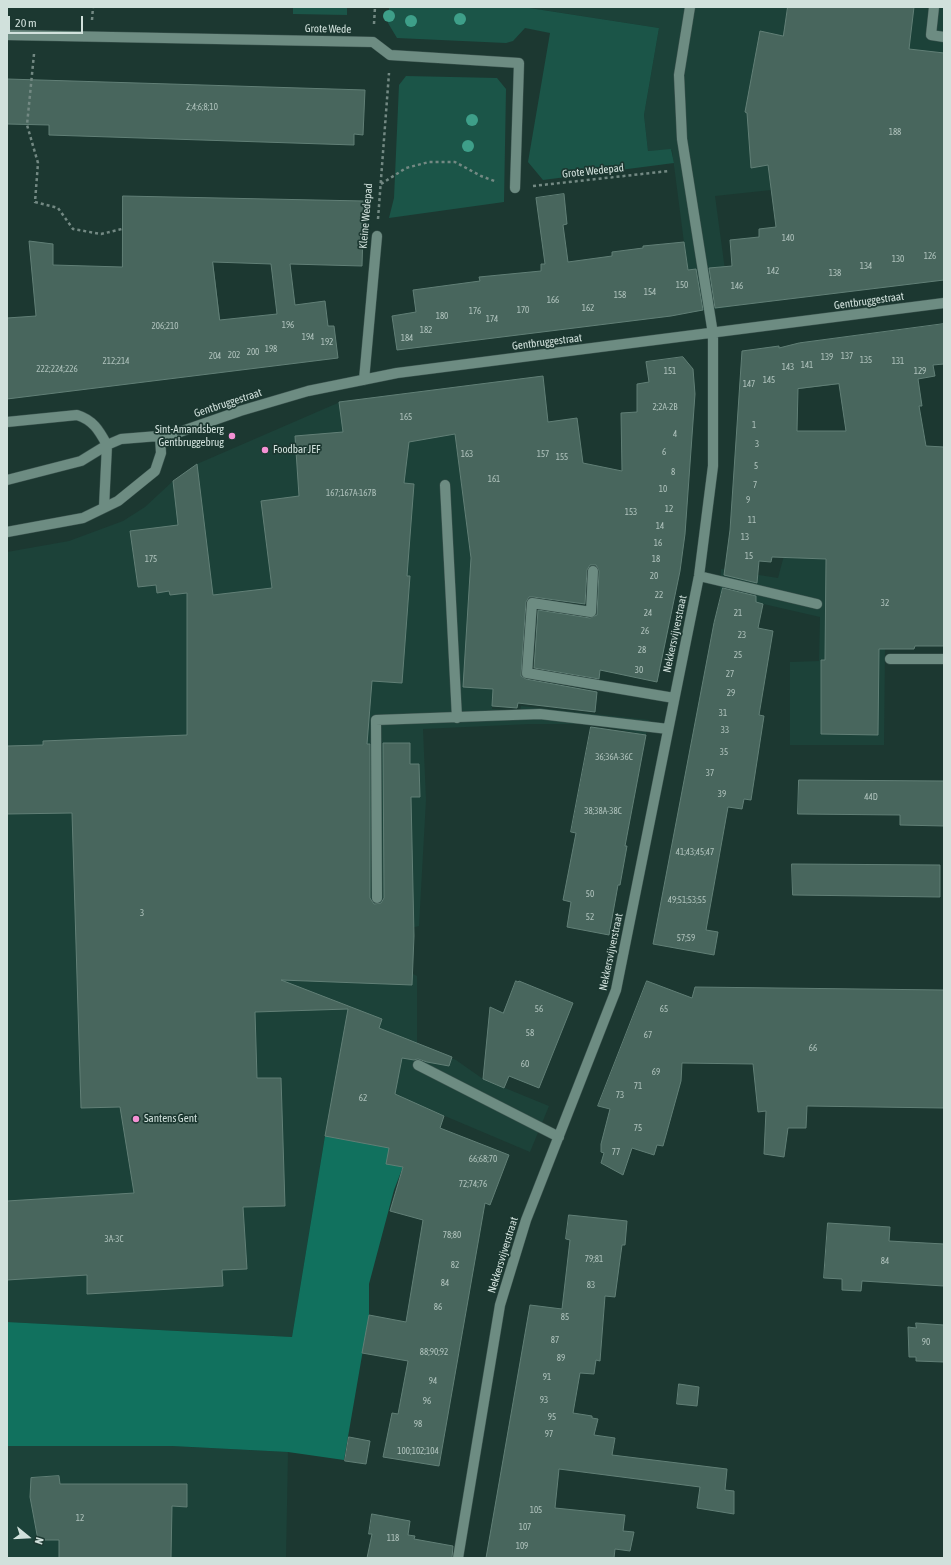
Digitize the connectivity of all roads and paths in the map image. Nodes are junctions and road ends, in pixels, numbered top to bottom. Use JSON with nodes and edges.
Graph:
{"nodes":[{"id":1,"x":690,"y":7,"type":"edge"},
{"id":2,"x":934,"y":7,"type":"edge"},
{"id":3,"x":7,"y":35,"type":"edge"},
{"id":4,"x":36,"y":35,"type":"junction"},
{"id":5,"x":944,"y":37,"type":"edge"},
{"id":6,"x":390,"y":55,"type":"junction"},
{"id":7,"x":672,"y":171,"type":"dead end"},
{"id":8,"x":381,"y":184,"type":"junction"},
{"id":9,"x":515,"y":188,"type":"junction"},
{"id":10,"x":122,"y":228,"type":"dead end"},
{"id":11,"x":377,"y":236,"type":"joint"},
{"id":12,"x":944,"y":303,"type":"edge"},
{"id":13,"x":713,"y":334,"type":"junction"},
{"id":14,"x":364,"y":380,"type":"junction"},
{"id":15,"x":7,"y":422,"type":"edge"},
{"id":16,"x":160,"y":436,"type":"junction"},
{"id":17,"x":107,"y":444,"type":"junction"},
{"id":18,"x":7,"y":480,"type":"edge"},
{"id":19,"x":445,"y":485,"type":"dead end"},
{"id":20,"x":104,"y":508,"type":"junction"},
{"id":21,"x":7,"y":532,"type":"edge"},
{"id":22,"x":593,"y":571,"type":"dead end"},
{"id":23,"x":700,"y":576,"type":"junction"},
{"id":24,"x":817,"y":604,"type":"dead end"},
{"id":25,"x":890,"y":659,"type":"dead end"},
{"id":26,"x":944,"y":659,"type":"edge"},
{"id":27,"x":674,"y":698,"type":"junction"},
{"id":28,"x":457,"y":718,"type":"junction"},
{"id":29,"x":668,"y":729,"type":"junction"},
{"id":30,"x":377,"y":898,"type":"dead end"},
{"id":31,"x":418,"y":1065,"type":"dead end"},
{"id":32,"x":559,"y":1137,"type":"junction"},
{"id":33,"x":458,"y":1558,"type":"edge"}],
"edges":[{"from":1,"to":13,"type":"street","name":"Nekkersvijverstraat"},
{"from":2,"to":5,"type":"street"},
{"from":3,"to":4,"type":"street","name":"Grote Wede"},
{"from":4,"to":6,"type":"street","name":"Grote Wede"},
{"from":4,"to":10,"type":"path"},
{"from":6,"to":8,"type":"path","name":"Kleine Wedepad"},
{"from":6,"to":9,"type":"street"},
{"from":7,"to":9,"type":"path","name":"Grote Wedepad"},
{"from":8,"to":9,"type":"path"},
{"from":8,"to":11,"type":"path","name":"Kleine Wedepad"},
{"from":11,"to":14,"type":"street","name":"Kleine Wedepad"},
{"from":12,"to":13,"type":"street","name":"Gentbruggestraat"},
{"from":13,"to":14,"type":"street","name":"Gentbruggestraat"},
{"from":13,"to":23,"type":"street","name":"Nekkersvijverstraat"},
{"from":14,"to":16,"type":"street","name":"Gentbruggestraat"},
{"from":15,"to":17,"type":"street"},
{"from":16,"to":17,"type":"street","name":"Gentbruggestraat"},
{"from":16,"to":20,"type":"street"},
{"from":17,"to":18,"type":"street","name":"Gentbruggestraat"},
{"from":17,"to":20,"type":"street"},
{"from":19,"to":28,"type":"street"},
{"from":20,"to":21,"type":"street"},
{"from":22,"to":27,"type":"street"},
{"from":23,"to":24,"type":"street"},
{"from":23,"to":27,"type":"street","name":"Nekkersvijverstraat"},
{"from":25,"to":26,"type":"street"},
{"from":27,"to":29,"type":"street","name":"Nekkersvijverstraat"},
{"from":28,"to":29,"type":"street"},
{"from":28,"to":30,"type":"street"},
{"from":29,"to":32,"type":"street","name":"Nekkersvijverstraat"},
{"from":31,"to":32,"type":"street"},
{"from":32,"to":33,"type":"street","name":"Nekkersvijverstraat"}]}
